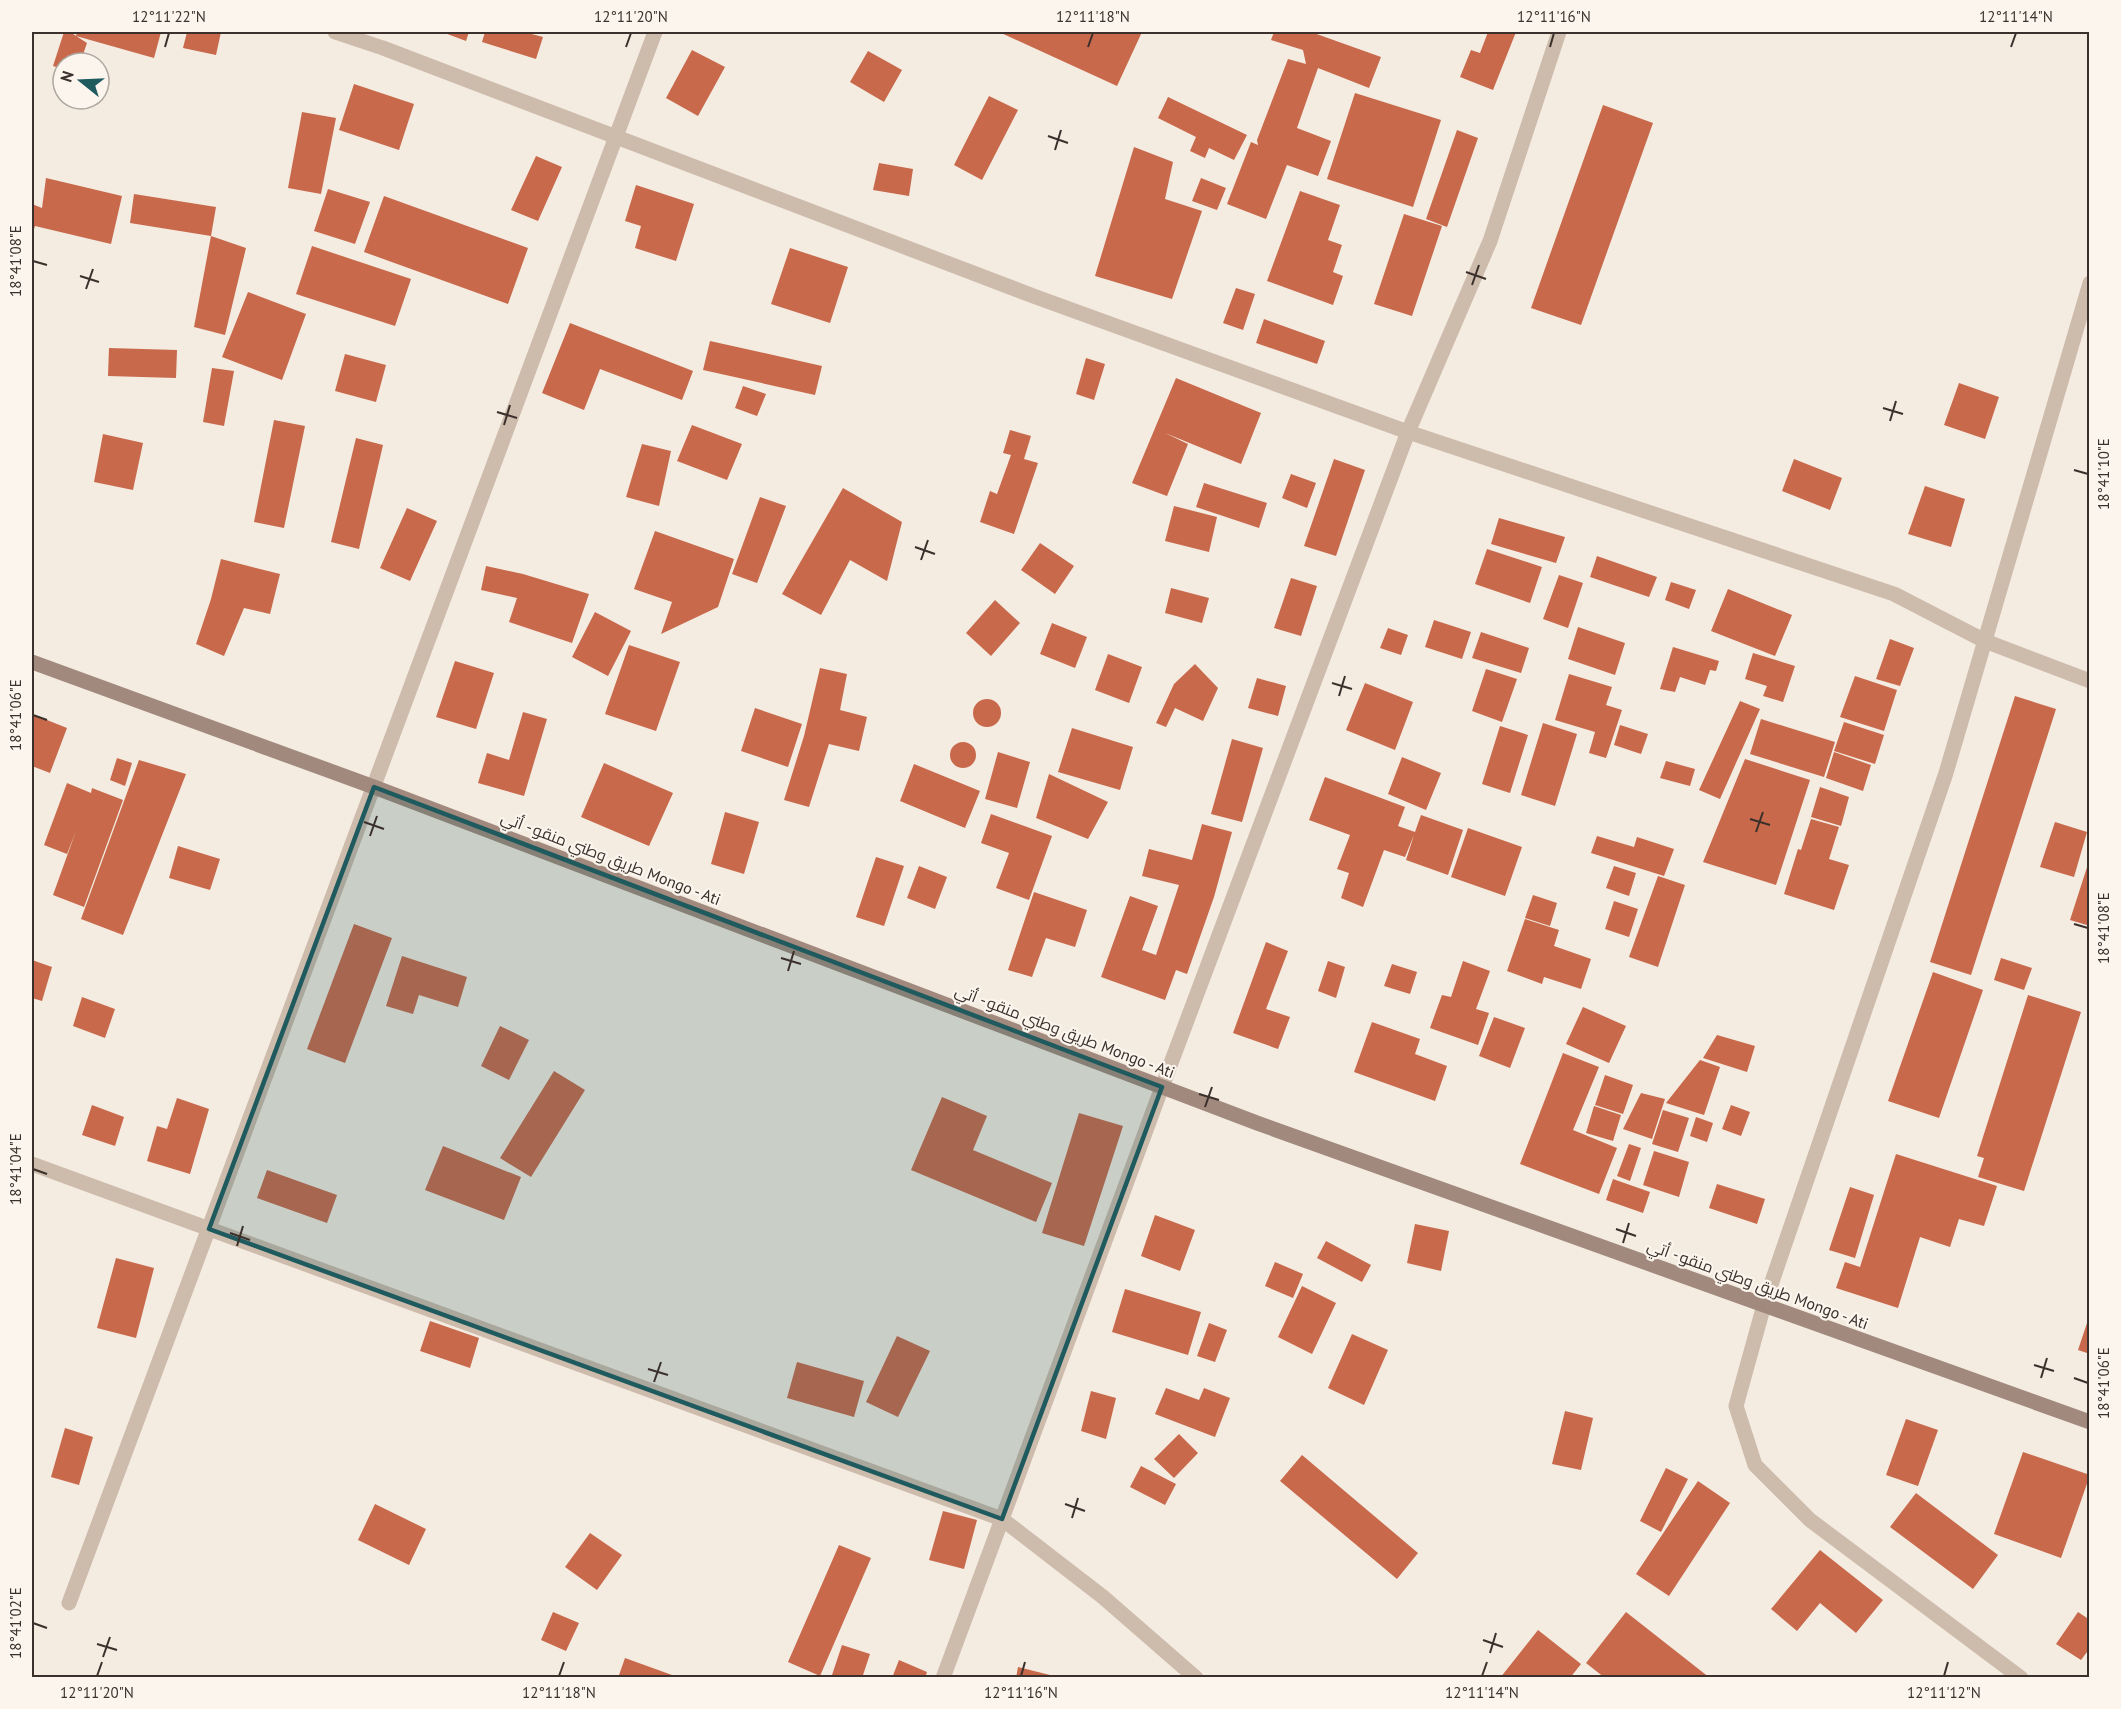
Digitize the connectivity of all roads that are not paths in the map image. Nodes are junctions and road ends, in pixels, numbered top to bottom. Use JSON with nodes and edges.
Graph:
{"nodes":[{"id":1,"x":335,"y":32,"type":"edge"},
{"id":2,"x":655,"y":32,"type":"edge"},
{"id":3,"x":1559,"y":32,"type":"edge"},
{"id":4,"x":616,"y":137,"type":"junction"},
{"id":5,"x":2090,"y":283,"type":"edge"},
{"id":6,"x":1408,"y":432,"type":"junction"},
{"id":7,"x":1985,"y":641,"type":"junction"},
{"id":8,"x":32,"y":662,"type":"edge"},
{"id":9,"x":2090,"y":681,"type":"edge"},
{"id":10,"x":374,"y":787,"type":"junction"},
{"id":11,"x":1162,"y":1087,"type":"junction"},
{"id":12,"x":32,"y":1164,"type":"edge"},
{"id":13,"x":209,"y":1229,"type":"junction"},
{"id":14,"x":1764,"y":1305,"type":"junction"},
{"id":15,"x":2090,"y":1422,"type":"edge"},
{"id":16,"x":1002,"y":1519,"type":"junction"},
{"id":17,"x":69,"y":1603,"type":"dead end"},
{"id":18,"x":943,"y":1677,"type":"edge"},
{"id":19,"x":1196,"y":1677,"type":"edge"},
{"id":20,"x":2021,"y":1677,"type":"edge"}],
"edges":[{"from":1,"to":4,"type":"street"},
{"from":2,"to":4,"type":"street"},
{"from":3,"to":6,"type":"street"},
{"from":4,"to":6,"type":"street"},
{"from":4,"to":10,"type":"street"},
{"from":5,"to":7,"type":"street"},
{"from":6,"to":7,"type":"street"},
{"from":6,"to":11,"type":"street"},
{"from":7,"to":9,"type":"street"},
{"from":7,"to":14,"type":"street"},
{"from":8,"to":10,"type":"main road","name":"طريق وطني منقو - أتي Mongo - Ati"},
{"from":10,"to":11,"type":"main road","name":"طريق وطني منقو - أتي Mongo - Ati"},
{"from":10,"to":13,"type":"street"},
{"from":11,"to":14,"type":"main road","name":"طريق وطني منقو - أتي Mongo - Ati"},
{"from":11,"to":16,"type":"street"},
{"from":12,"to":13,"type":"street"},
{"from":13,"to":16,"type":"street"},
{"from":13,"to":17,"type":"street"},
{"from":14,"to":15,"type":"main road","name":"طريق وطني منقو - أتي Mongo - Ati"},
{"from":14,"to":20,"type":"street"},
{"from":16,"to":18,"type":"street"},
{"from":16,"to":19,"type":"street"}]}
